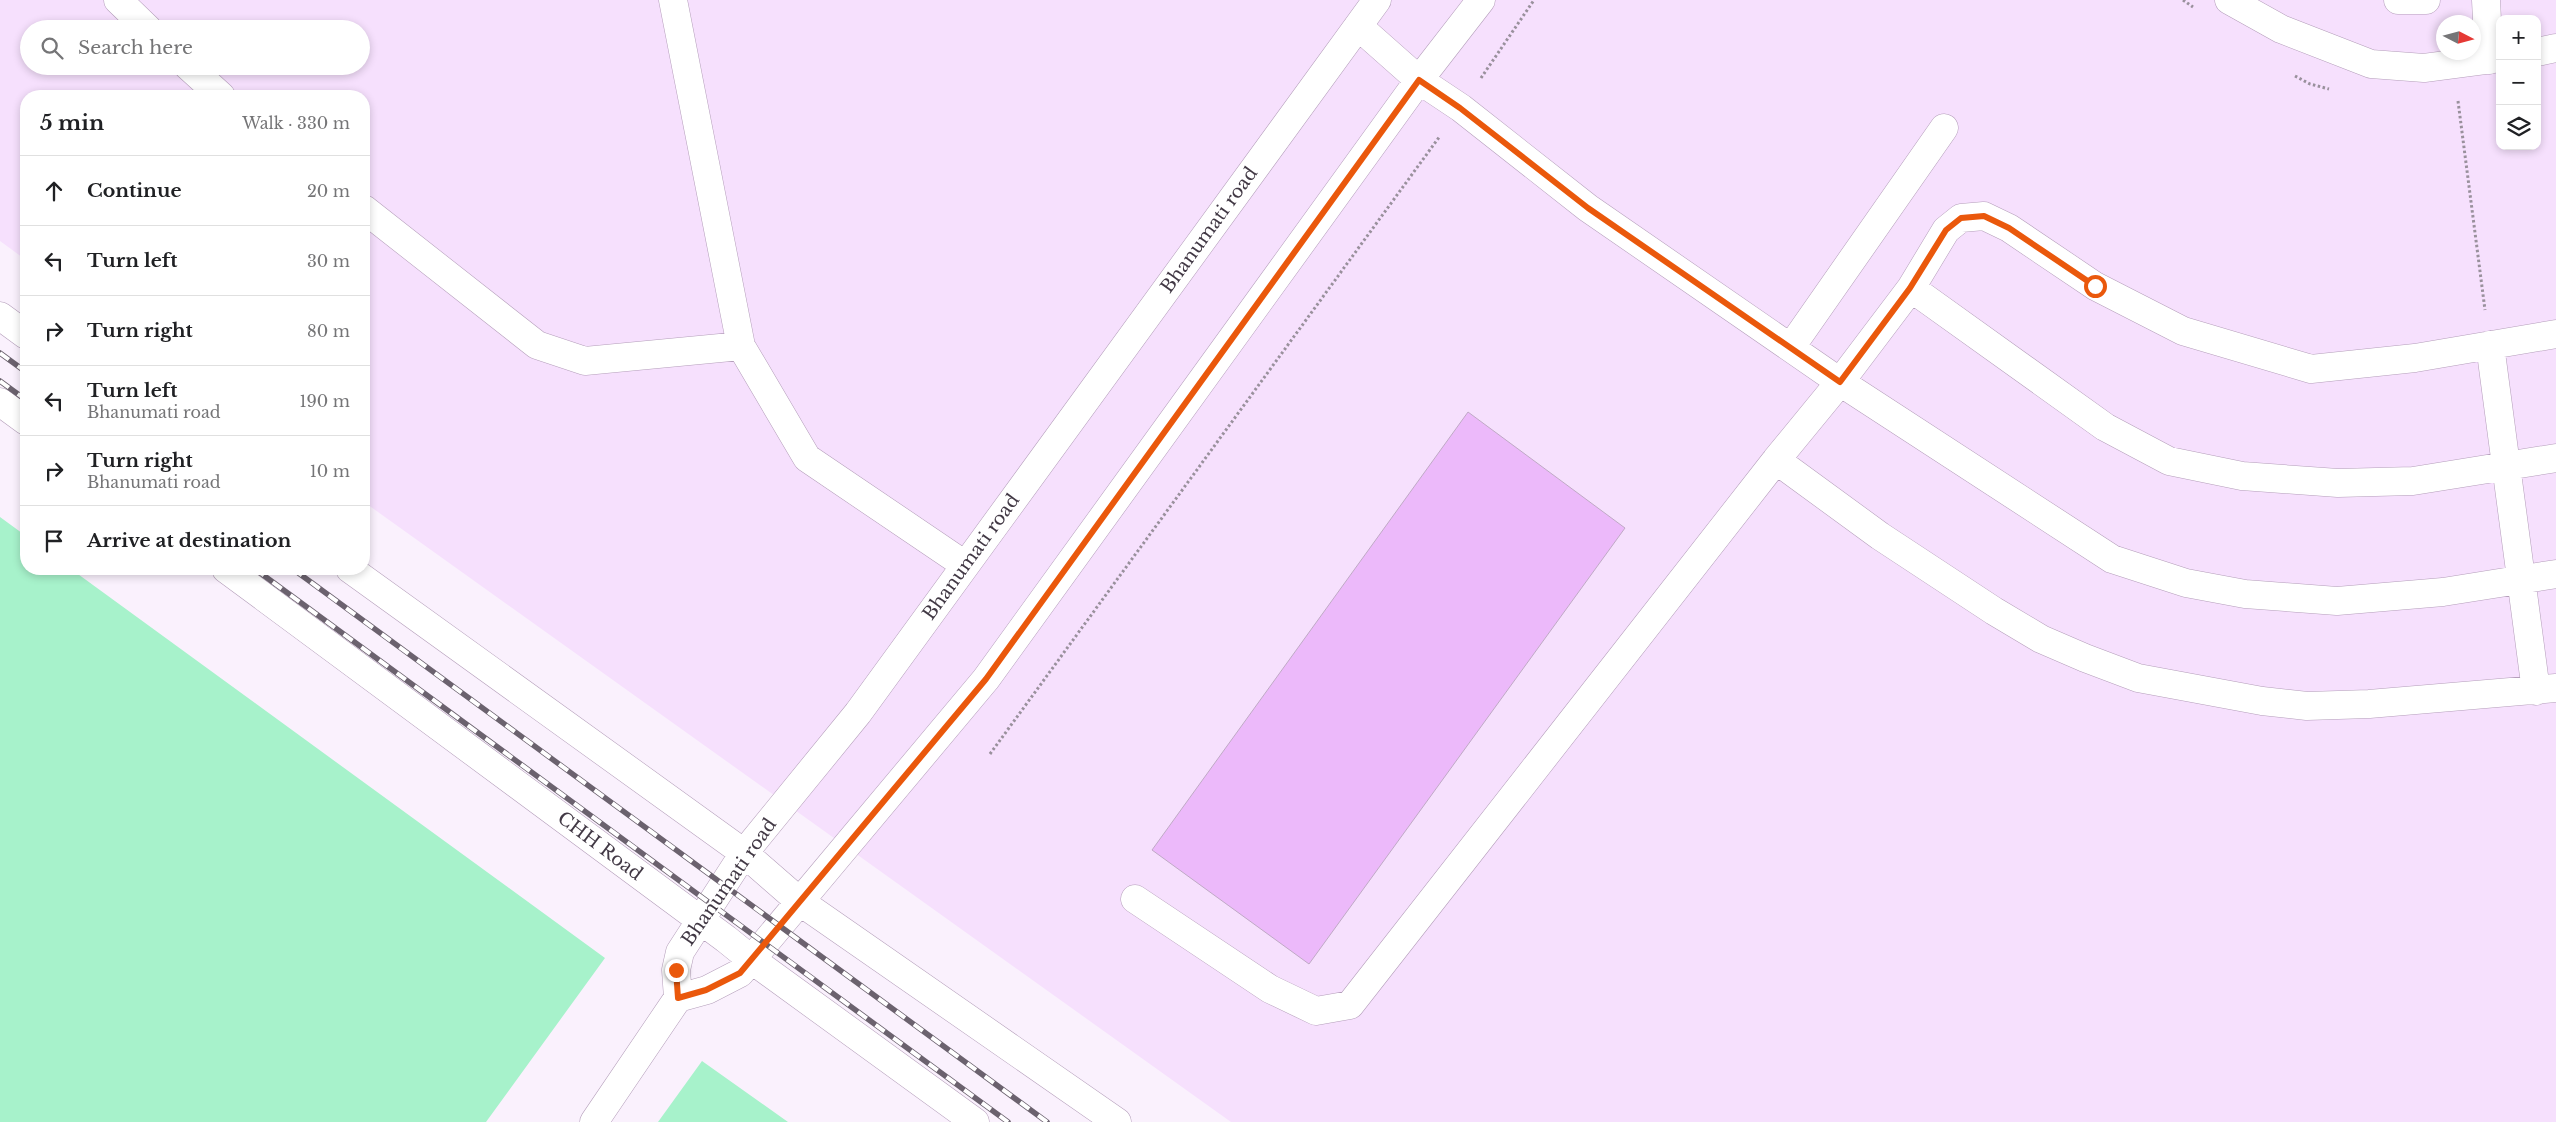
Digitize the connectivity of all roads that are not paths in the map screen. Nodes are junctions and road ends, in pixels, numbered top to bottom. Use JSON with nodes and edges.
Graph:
{"nodes":[{"id":1,"x":118,"y":0,"type":"edge"},
{"id":2,"x":672,"y":0,"type":"edge"},
{"id":3,"x":1376,"y":0,"type":"edge"},
{"id":4,"x":1481,"y":0,"type":"edge"},
{"id":5,"x":2230,"y":0,"type":"edge"},
{"id":6,"x":2398,"y":0,"type":"edge"},
{"id":7,"x":2426,"y":0,"type":"edge"},
{"id":8,"x":2486,"y":0,"type":"edge"},
{"id":9,"x":139,"y":20,"type":"edge"},
{"id":10,"x":1358,"y":26,"type":"junction"},
{"id":11,"x":2556,"y":48,"type":"edge"},
{"id":12,"x":2541,"y":51,"type":"edge"},
{"id":13,"x":2494,"y":59,"type":"edge"},
{"id":14,"x":198,"y":75,"type":"edge"},
{"id":15,"x":1419,"y":80,"type":"junction"},
{"id":16,"x":214,"y":90,"type":"edge"},
{"id":17,"x":1944,"y":128,"type":"dead end"},
{"id":18,"x":370,"y":213,"type":"edge"},
{"id":19,"x":1910,"y":288,"type":"junction"},
{"id":20,"x":0,"y":316,"type":"edge"},
{"id":21,"x":20,"y":331,"type":"edge"},
{"id":22,"x":2556,"y":334,"type":"edge"},
{"id":23,"x":2490,"y":345,"type":"junction"},
{"id":24,"x":740,"y":346,"type":"junction"},
{"id":25,"x":1791,"y":347,"type":"junction"},
{"id":26,"x":1840,"y":382,"type":"junction"},
{"id":27,"x":0,"y":402,"type":"edge"},
{"id":28,"x":20,"y":417,"type":"edge"},
{"id":29,"x":2556,"y":458,"type":"edge"},
{"id":30,"x":1776,"y":460,"type":"junction"},
{"id":31,"x":2505,"y":466,"type":"junction"},
{"id":32,"x":965,"y":565,"type":"junction"},
{"id":33,"x":2556,"y":574,"type":"edge"},
{"id":34,"x":234,"y":575,"type":"edge"},
{"id":35,"x":358,"y":575,"type":"edge"},
{"id":36,"x":2521,"y":581,"type":"junction"},
{"id":37,"x":2546,"y":689,"type":"edge"},
{"id":38,"x":744,"y":854,"type":"junction"},
{"id":39,"x":1134,"y":899,"type":"dead end"},
{"id":40,"x":799,"y":901,"type":"junction"},
{"id":41,"x":700,"y":920,"type":"junction"},
{"id":42,"x":752,"y":960,"type":"junction"},
{"id":43,"x":678,"y":998,"type":"junction"},
{"id":44,"x":594,"y":1122,"type":"edge"},
{"id":45,"x":975,"y":1122,"type":"edge"},
{"id":46,"x":1117,"y":1122,"type":"edge"}],
"edges":[{"from":1,"to":9,"type":"street"},
{"from":2,"to":24,"type":"street"},
{"from":3,"to":10,"type":"street","name":"Bhanumati road"},
{"from":4,"to":15,"type":"street"},
{"from":5,"to":13,"type":"street"},
{"from":6,"to":7,"type":"street"},
{"from":8,"to":13,"type":"street"},
{"from":10,"to":15,"type":"street"},
{"from":10,"to":32,"type":"street","name":"Bhanumati road"},
{"from":11,"to":12,"type":"street"},
{"from":14,"to":16,"type":"street"},
{"from":15,"to":25,"type":"street"},
{"from":15,"to":40,"type":"street"},
{"from":17,"to":25,"type":"street"},
{"from":18,"to":24,"type":"street"},
{"from":19,"to":23,"type":"street"},
{"from":19,"to":26,"type":"street"},
{"from":19,"to":31,"type":"street"},
{"from":20,"to":21,"type":"street"},
{"from":22,"to":23,"type":"street"},
{"from":23,"to":31,"type":"street"},
{"from":24,"to":32,"type":"street"},
{"from":25,"to":26,"type":"street"},
{"from":26,"to":30,"type":"street"},
{"from":26,"to":36,"type":"street"},
{"from":27,"to":28,"type":"street"},
{"from":29,"to":31,"type":"street"},
{"from":30,"to":37,"type":"street"},
{"from":30,"to":39,"type":"street"},
{"from":31,"to":36,"type":"street"},
{"from":32,"to":38,"type":"street","name":"Bhanumati road"},
{"from":33,"to":36,"type":"street"},
{"from":34,"to":41,"type":"street","name":"CHH Road"},
{"from":35,"to":38,"type":"street"},
{"from":36,"to":37,"type":"street"},
{"from":38,"to":40,"type":"street"},
{"from":38,"to":41,"type":"street","name":"Bhanumati road"},
{"from":40,"to":42,"type":"street"},
{"from":40,"to":46,"type":"street"},
{"from":41,"to":42,"type":"street","name":"CHH Road"},
{"from":41,"to":43,"type":"street","name":"Bhanumati road"},
{"from":42,"to":43,"type":"street"},
{"from":42,"to":45,"type":"street","name":"CHH Road"},
{"from":43,"to":44,"type":"street"}]}
